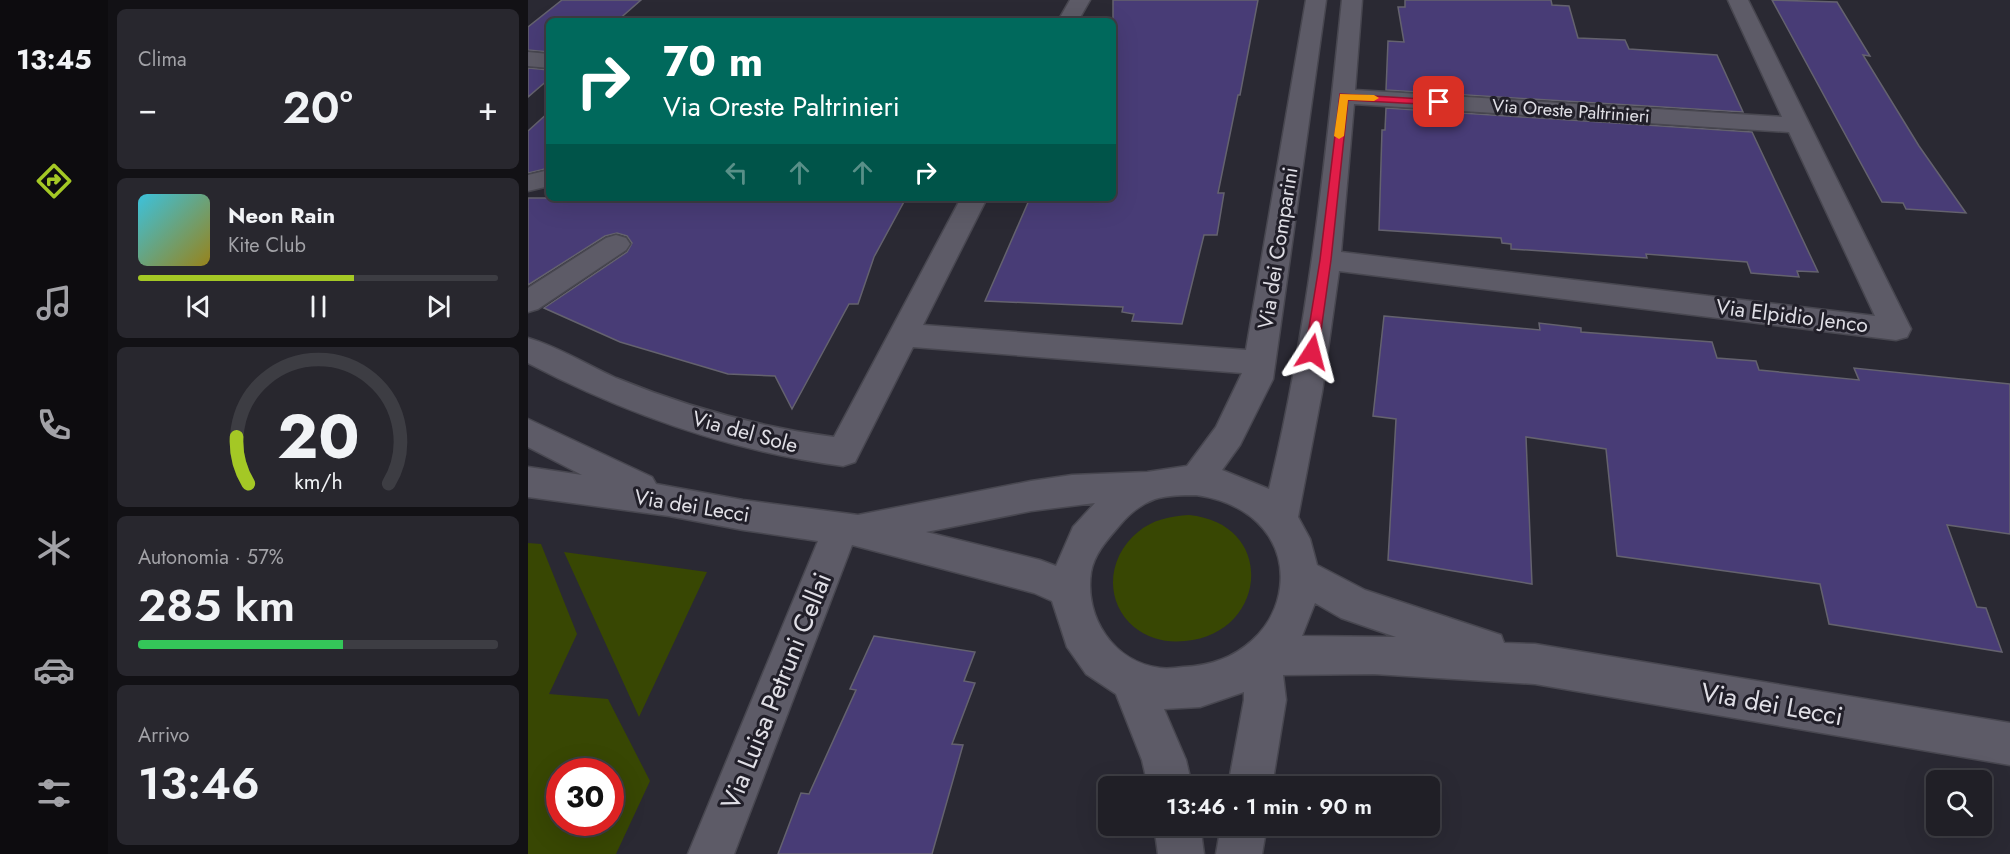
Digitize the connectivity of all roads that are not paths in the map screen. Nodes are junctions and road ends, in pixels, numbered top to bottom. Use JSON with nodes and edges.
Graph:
{"nodes":[{"id":1,"x":1080,"y":0,"type":"edge"},
{"id":2,"x":1316,"y":0,"type":"edge"},
{"id":3,"x":1352,"y":0,"type":"edge"},
{"id":4,"x":1738,"y":0,"type":"edge"},
{"id":5,"x":1070,"y":18,"type":"edge"},
{"id":6,"x":528,"y":59,"type":"edge"},
{"id":7,"x":546,"y":60,"type":"edge"},
{"id":8,"x":1344,"y":96,"type":"junction"},
{"id":9,"x":1798,"y":125,"type":"junction"},
{"id":10,"x":546,"y":179,"type":"edge"},
{"id":11,"x":528,"y":183,"type":"edge"},
{"id":12,"x":972,"y":201,"type":"edge"},
{"id":13,"x":616,"y":244,"type":"dead end"},
{"id":14,"x":1326,"y":260,"type":"junction"},
{"id":15,"x":528,"y":302,"type":"edge"},
{"id":16,"x":905,"y":335,"type":"junction"},
{"id":17,"x":528,"y":349,"type":"edge"},
{"id":18,"x":1260,"y":363,"type":"junction"},
{"id":19,"x":528,"y":432,"type":"edge"},
{"id":20,"x":1196,"y":480,"type":"junction"},
{"id":21,"x":528,"y":482,"type":"edge"},
{"id":22,"x":1150,"y":486,"type":"junction"},
{"id":23,"x":669,"y":501,"type":"junction"},
{"id":24,"x":1279,"y":520,"type":"junction"},
{"id":25,"x":849,"y":529,"type":"junction"},
{"id":26,"x":1300,"y":575,"type":"junction"},
{"id":27,"x":1069,"y":590,"type":"junction"},
{"id":28,"x":1263,"y":657,"type":"junction"},
{"id":29,"x":1535,"y":664,"type":"junction"},
{"id":30,"x":1131,"y":681,"type":"junction"},
{"id":31,"x":2010,"y":744,"type":"edge"},
{"id":32,"x":1168,"y":776,"type":"edge"},
{"id":33,"x":1252,"y":776,"type":"edge"},
{"id":34,"x":1179,"y":836,"type":"edge"},
{"id":35,"x":1242,"y":836,"type":"edge"},
{"id":36,"x":711,"y":854,"type":"edge"},
{"id":37,"x":1181,"y":854,"type":"edge"},
{"id":38,"x":1239,"y":854,"type":"edge"}],
"edges":[{"from":1,"to":5,"type":"street"},
{"from":2,"to":18,"type":"street","name":"Via dei Comparini"},
{"from":3,"to":8,"type":"street"},
{"from":4,"to":9,"type":"street","name":"Via Elpidio Jenco"},
{"from":6,"to":7,"type":"street"},
{"from":8,"to":9,"type":"street","name":"Via Oreste Paltrinieri"},
{"from":8,"to":14,"type":"street"},
{"from":9,"to":14,"type":"street","name":"Via Elpidio Jenco"},
{"from":10,"to":11,"type":"street"},
{"from":12,"to":16,"type":"street"},
{"from":13,"to":15,"type":"street"},
{"from":14,"to":24,"type":"street"},
{"from":16,"to":17,"type":"street","name":"Via del Sole"},
{"from":16,"to":18,"type":"street"},
{"from":18,"to":20,"type":"street","name":"Via dei Comparini"},
{"from":19,"to":23,"type":"street"},
{"from":20,"to":22,"type":"street"},
{"from":20,"to":24,"type":"street"},
{"from":21,"to":23,"type":"street","name":"Via dei Lecci"},
{"from":22,"to":25,"type":"street","name":"Via dei Lecci"},
{"from":22,"to":27,"type":"street"},
{"from":23,"to":25,"type":"street","name":"Via dei Lecci"},
{"from":24,"to":26,"type":"street"},
{"from":25,"to":27,"type":"street","name":"Via dei Lecci"},
{"from":25,"to":36,"type":"street","name":"Via Luisa Petruni Cellai"},
{"from":26,"to":28,"type":"street"},
{"from":26,"to":29,"type":"street","name":"Via dei Lecci"},
{"from":27,"to":30,"type":"street"},
{"from":28,"to":29,"type":"street","name":"Via dei Lecci"},
{"from":28,"to":30,"type":"street"},
{"from":28,"to":33,"type":"street"},
{"from":29,"to":31,"type":"street","name":"Via dei Lecci"},
{"from":30,"to":32,"type":"street"},
{"from":34,"to":37,"type":"street"},
{"from":35,"to":38,"type":"street"}]}
